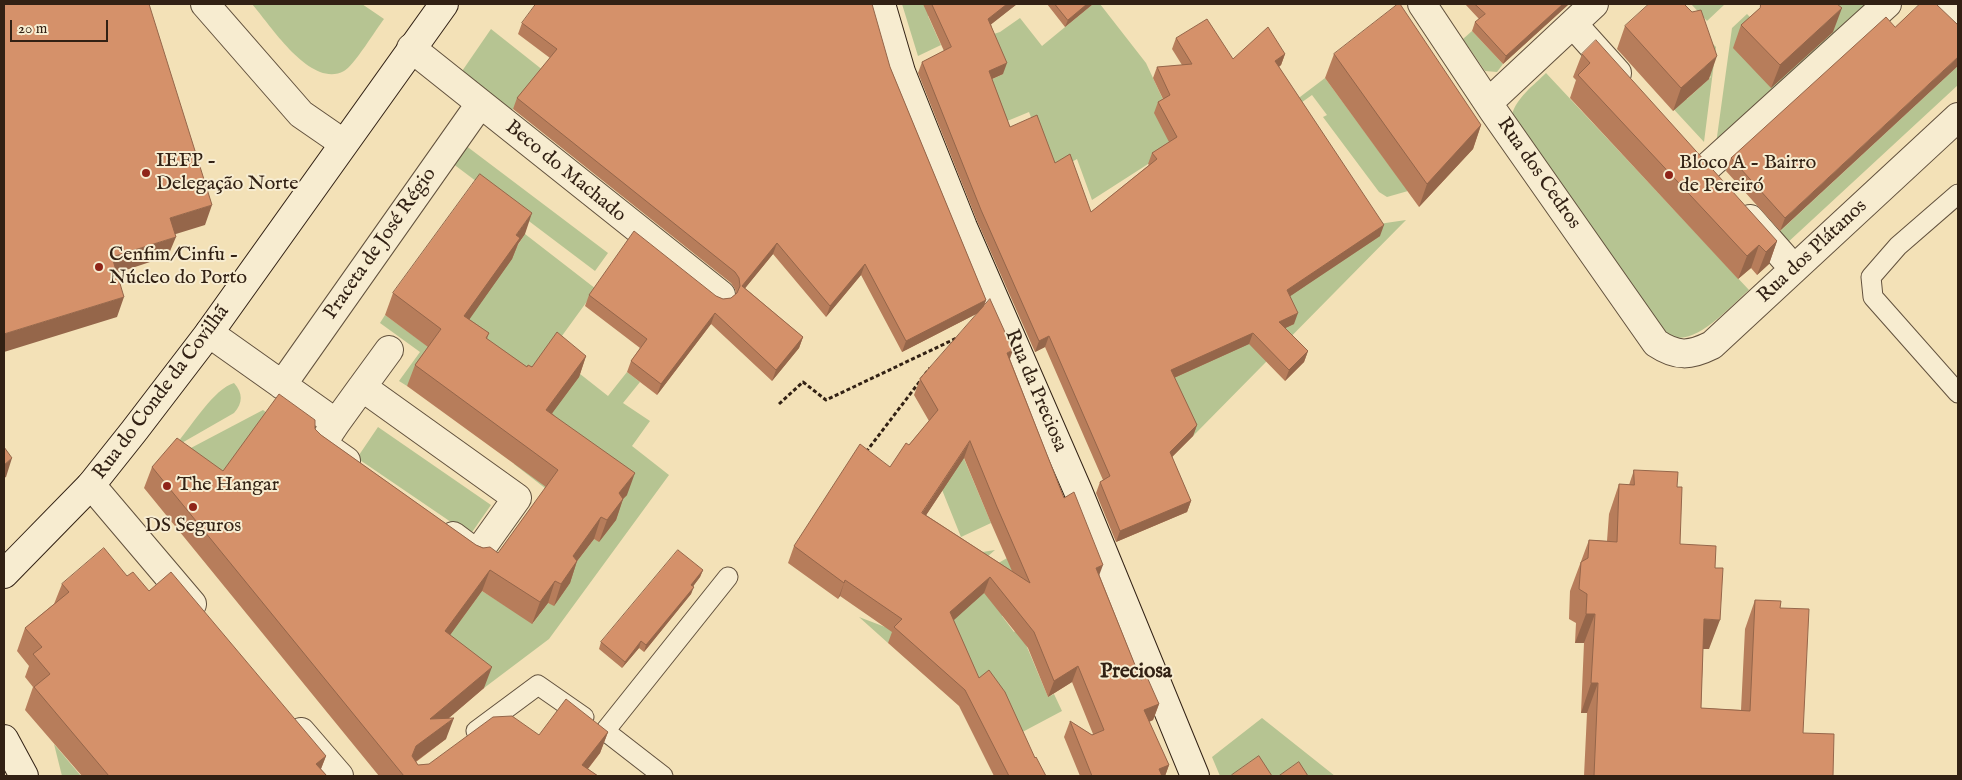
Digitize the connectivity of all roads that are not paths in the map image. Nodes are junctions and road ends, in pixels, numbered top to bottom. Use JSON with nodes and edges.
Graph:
{"nodes":[{"id":1,"x":205,"y":4,"type":"edge"},
{"id":2,"x":444,"y":4,"type":"edge"},
{"id":3,"x":881,"y":4,"type":"edge"},
{"id":4,"x":1422,"y":4,"type":"edge"},
{"id":5,"x":1594,"y":4,"type":"edge"},
{"id":6,"x":1886,"y":4,"type":"edge"},
{"id":7,"x":1940,"y":4,"type":"edge"},
{"id":8,"x":1958,"y":23,"type":"edge"},
{"id":9,"x":1573,"y":24,"type":"junction"},
{"id":10,"x":411,"y":48,"type":"junction"},
{"id":11,"x":1635,"y":92,"type":"edge"},
{"id":12,"x":1488,"y":103,"type":"junction"},
{"id":13,"x":480,"y":104,"type":"junction"},
{"id":14,"x":1958,"y":117,"type":"edge"},
{"id":15,"x":343,"y":143,"type":"junction"},
{"id":16,"x":1686,"y":148,"type":"edge"},
{"id":17,"x":1705,"y":170,"type":"junction"},
{"id":18,"x":1958,"y":194,"type":"edge"},
{"id":19,"x":1794,"y":269,"type":"junction"},
{"id":20,"x":721,"y":295,"type":"dead end"},
{"id":21,"x":209,"y":333,"type":"junction"},
{"id":22,"x":1656,"y":343,"type":"joint"},
{"id":23,"x":389,"y":350,"type":"dead end"},
{"id":24,"x":282,"y":385,"type":"junction"},
{"id":25,"x":362,"y":387,"type":"junction"},
{"id":26,"x":1958,"y":393,"type":"edge"},
{"id":27,"x":336,"y":424,"type":"junction"},
{"id":28,"x":368,"y":477,"type":"edge"},
{"id":29,"x":92,"y":485,"type":"junction"},
{"id":30,"x":430,"y":521,"type":"edge"},
{"id":31,"x":4,"y":574,"type":"edge"},
{"id":32,"x":728,"y":577,"type":"dead end"},
{"id":33,"x":205,"y":620,"type":"edge"},
{"id":34,"x":288,"y":717,"type":"edge"},
{"id":35,"x":605,"y":731,"type":"junction"},
{"id":36,"x":4,"y":739,"type":"edge"},
{"id":37,"x":461,"y":742,"type":"edge"},
{"id":38,"x":14,"y":766,"type":"edge"},
{"id":39,"x":339,"y":776,"type":"edge"},
{"id":40,"x":663,"y":776,"type":"edge"},
{"id":41,"x":1195,"y":776,"type":"edge"}],
"edges":[{"from":1,"to":15,"type":"street"},
{"from":2,"to":10,"type":"street","name":"Rua do Conde da Covilhã"},
{"from":3,"to":41,"type":"street","name":"Rua da Preciosa"},
{"from":4,"to":12,"type":"street","name":"Rua dos Cedros"},
{"from":5,"to":9,"type":"street"},
{"from":6,"to":17,"type":"street"},
{"from":7,"to":8,"type":"street"},
{"from":9,"to":11,"type":"street"},
{"from":9,"to":12,"type":"street"},
{"from":10,"to":13,"type":"street","name":"Beco do Machado"},
{"from":10,"to":15,"type":"street","name":"Rua do Conde da Covilhã"},
{"from":12,"to":22,"type":"street","name":"Rua dos Cedros"},
{"from":13,"to":20,"type":"street","name":"Beco do Machado"},
{"from":13,"to":24,"type":"street","name":"Praceta de José Régio"},
{"from":14,"to":19,"type":"street","name":"Rua dos Plátanos"},
{"from":15,"to":21,"type":"street","name":"Rua do Conde da Covilhã"},
{"from":16,"to":17,"type":"street"},
{"from":17,"to":19,"type":"street"},
{"from":18,"to":26,"type":"lane"},
{"from":19,"to":22,"type":"street","name":"Rua dos Plátanos"},
{"from":21,"to":24,"type":"street"},
{"from":21,"to":29,"type":"street","name":"Rua do Conde da Covilhã"},
{"from":23,"to":25,"type":"street"},
{"from":24,"to":27,"type":"street"},
{"from":25,"to":27,"type":"street"},
{"from":25,"to":30,"type":"street"},
{"from":27,"to":28,"type":"street"},
{"from":29,"to":31,"type":"street","name":"Rua do Conde da Covilhã"},
{"from":29,"to":33,"type":"street"},
{"from":32,"to":35,"type":"lane"},
{"from":34,"to":39,"type":"street"},
{"from":35,"to":37,"type":"lane"},
{"from":35,"to":40,"type":"lane"},
{"from":36,"to":38,"type":"street"}]}
